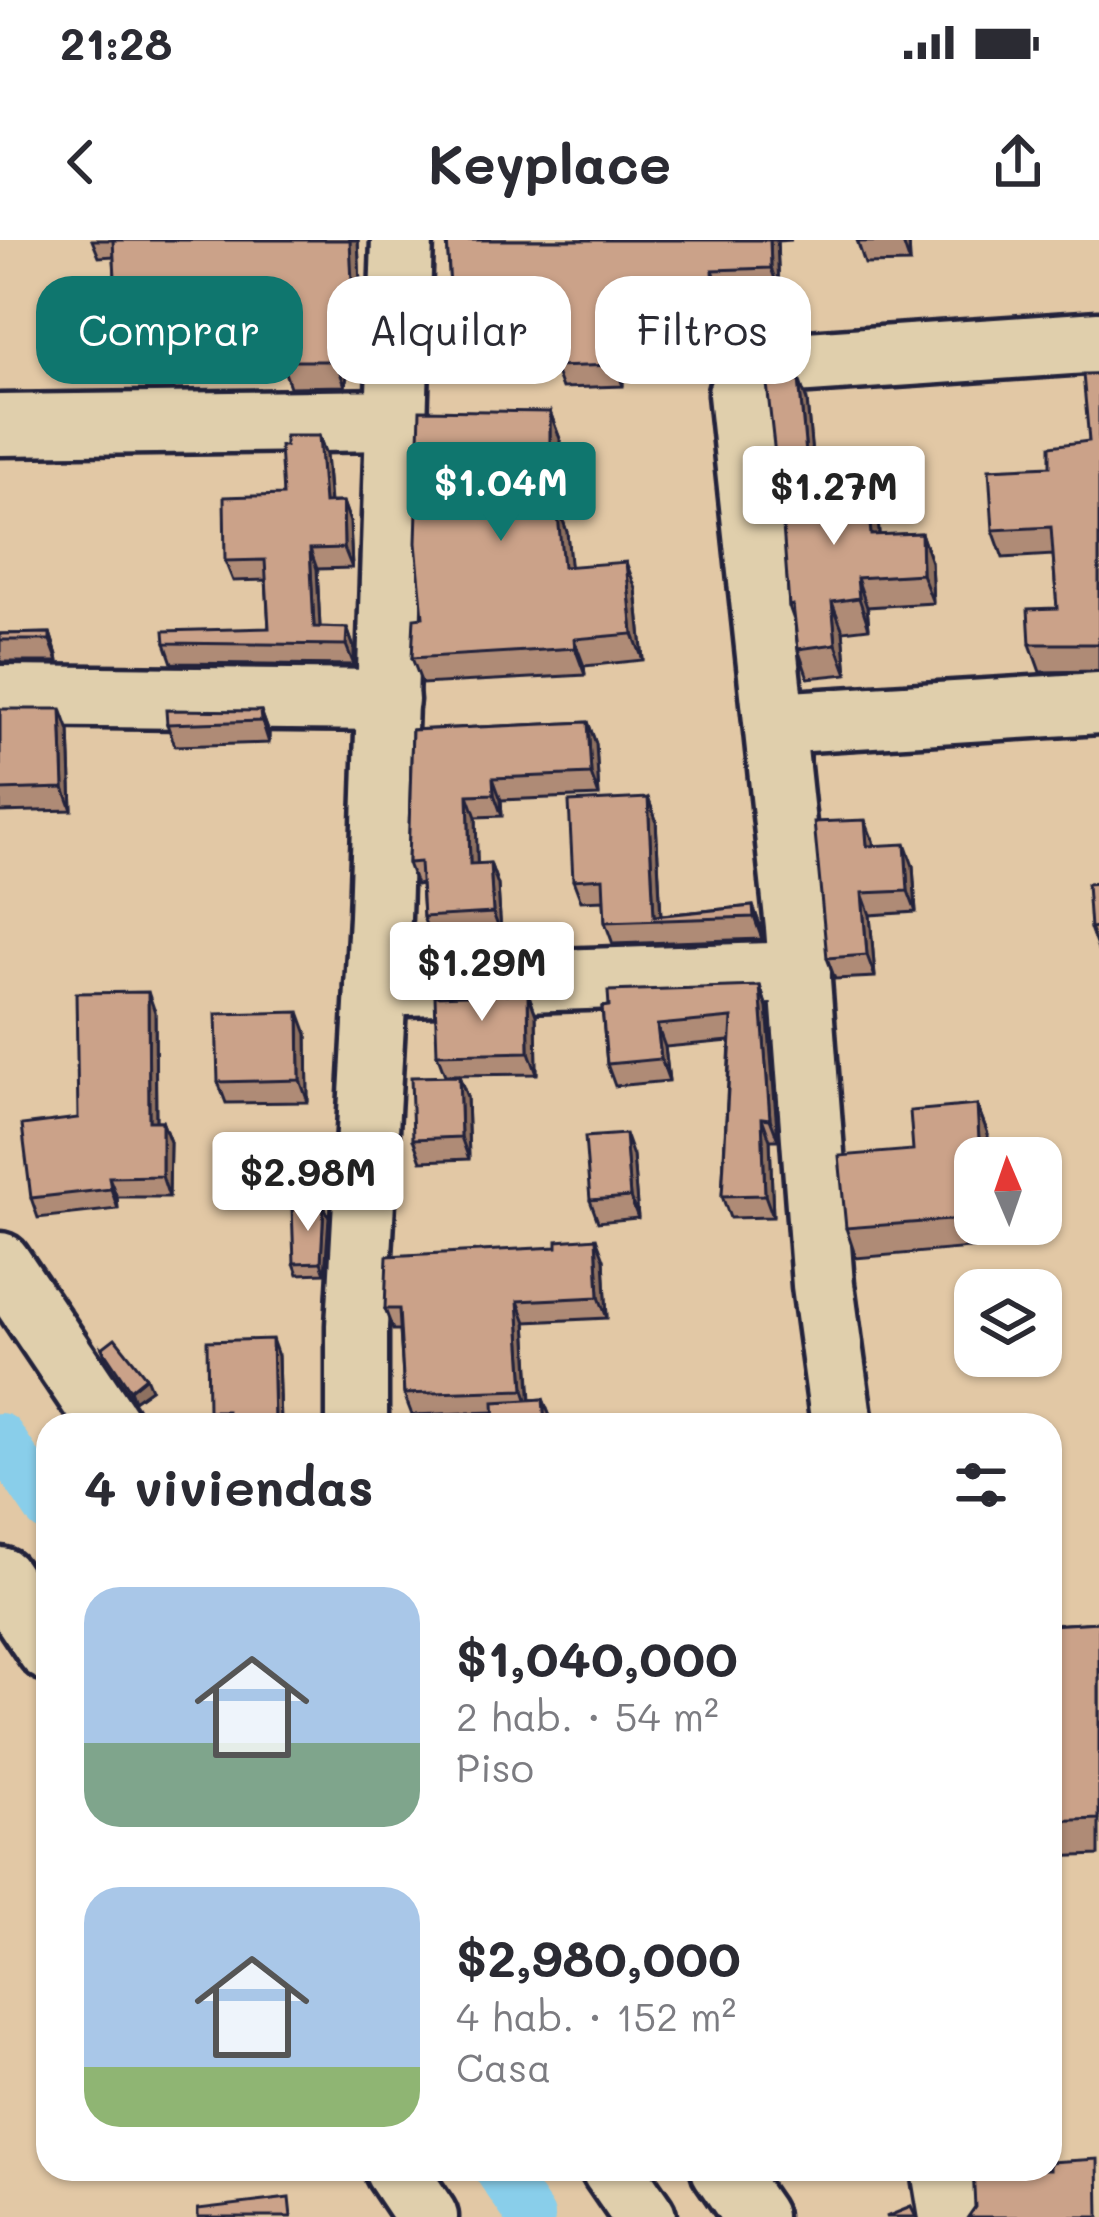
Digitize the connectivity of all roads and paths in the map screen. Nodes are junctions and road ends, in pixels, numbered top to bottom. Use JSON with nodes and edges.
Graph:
{"nodes":[{"id":1,"x":402,"y":240,"type":"edge"},
{"id":2,"x":1099,"y":342,"type":"edge"},
{"id":3,"x":394,"y":420,"type":"junction"},
{"id":4,"x":0,"y":425,"type":"edge"},
{"id":5,"x":0,"y":696,"type":"edge"},
{"id":6,"x":388,"y":700,"type":"junction"},
{"id":7,"x":1099,"y":703,"type":"edge"},
{"id":8,"x":775,"y":723,"type":"junction"},
{"id":9,"x":800,"y":972,"type":"junction"},
{"id":10,"x":376,"y":986,"type":"junction"},
{"id":11,"x":0,"y":1263,"type":"edge"},
{"id":12,"x":102,"y":1413,"type":"edge"},
{"id":13,"x":357,"y":1413,"type":"edge"},
{"id":14,"x":841,"y":1413,"type":"edge"},
{"id":15,"x":0,"y":1579,"type":"edge"},
{"id":16,"x":36,"y":1632,"type":"edge"},
{"id":17,"x":403,"y":2181,"type":"edge"},
{"id":18,"x":620,"y":2181,"type":"edge"},
{"id":19,"x":730,"y":2181,"type":"edge"},
{"id":20,"x":944,"y":2181,"type":"edge"},
{"id":21,"x":428,"y":2217,"type":"edge"},
{"id":22,"x":645,"y":2217,"type":"edge"},
{"id":23,"x":755,"y":2217,"type":"edge"},
{"id":24,"x":950,"y":2217,"type":"edge"}],
"edges":[{"from":1,"to":3,"type":"street"},
{"from":2,"to":8,"type":"street"},
{"from":3,"to":4,"type":"street"},
{"from":3,"to":6,"type":"street"},
{"from":5,"to":6,"type":"street"},
{"from":6,"to":10,"type":"street"},
{"from":7,"to":8,"type":"street"},
{"from":8,"to":9,"type":"street"},
{"from":9,"to":10,"type":"street"},
{"from":9,"to":14,"type":"street"},
{"from":10,"to":13,"type":"street"},
{"from":11,"to":12,"type":"street"},
{"from":15,"to":16,"type":"street"},
{"from":17,"to":21,"type":"street"},
{"from":18,"to":22,"type":"street"},
{"from":19,"to":23,"type":"street"},
{"from":20,"to":24,"type":"street"}]}
